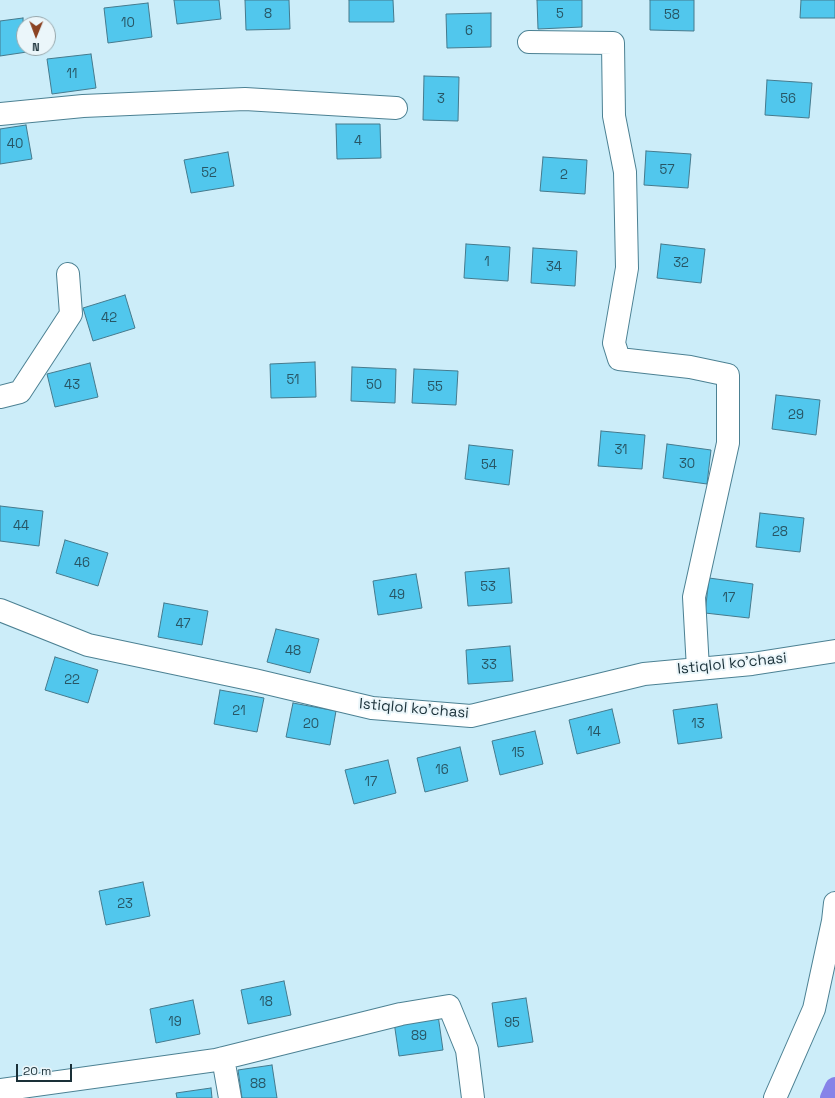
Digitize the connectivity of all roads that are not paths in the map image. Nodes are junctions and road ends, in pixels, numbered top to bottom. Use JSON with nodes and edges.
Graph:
{"nodes":[{"id":1,"x":529,"y":42,"type":"dead end"},
{"id":2,"x":396,"y":108,"type":"dead end"},
{"id":3,"x":0,"y":114,"type":"edge"},
{"id":4,"x":68,"y":274,"type":"dead end"},
{"id":5,"x":0,"y":397,"type":"edge"},
{"id":6,"x":0,"y":610,"type":"edge"},
{"id":7,"x":835,"y":651,"type":"edge"},
{"id":8,"x":698,"y":669,"type":"junction"},
{"id":9,"x":835,"y":902,"type":"edge"},
{"id":10,"x":223,"y":1058,"type":"junction"},
{"id":11,"x":0,"y":1090,"type":"edge"},
{"id":12,"x":230,"y":1098,"type":"edge"},
{"id":13,"x":473,"y":1098,"type":"edge"},
{"id":14,"x":775,"y":1098,"type":"edge"}],
"edges":[{"from":1,"to":8,"type":"street"},
{"from":2,"to":3,"type":"street"},
{"from":4,"to":5,"type":"street"},
{"from":6,"to":8,"type":"street","name":"Istiqlol ko'chasi"},
{"from":7,"to":8,"type":"street","name":"Istiqlol ko'chasi"},
{"from":9,"to":14,"type":"street"},
{"from":10,"to":11,"type":"street"},
{"from":10,"to":12,"type":"street"},
{"from":10,"to":13,"type":"street"}]}
